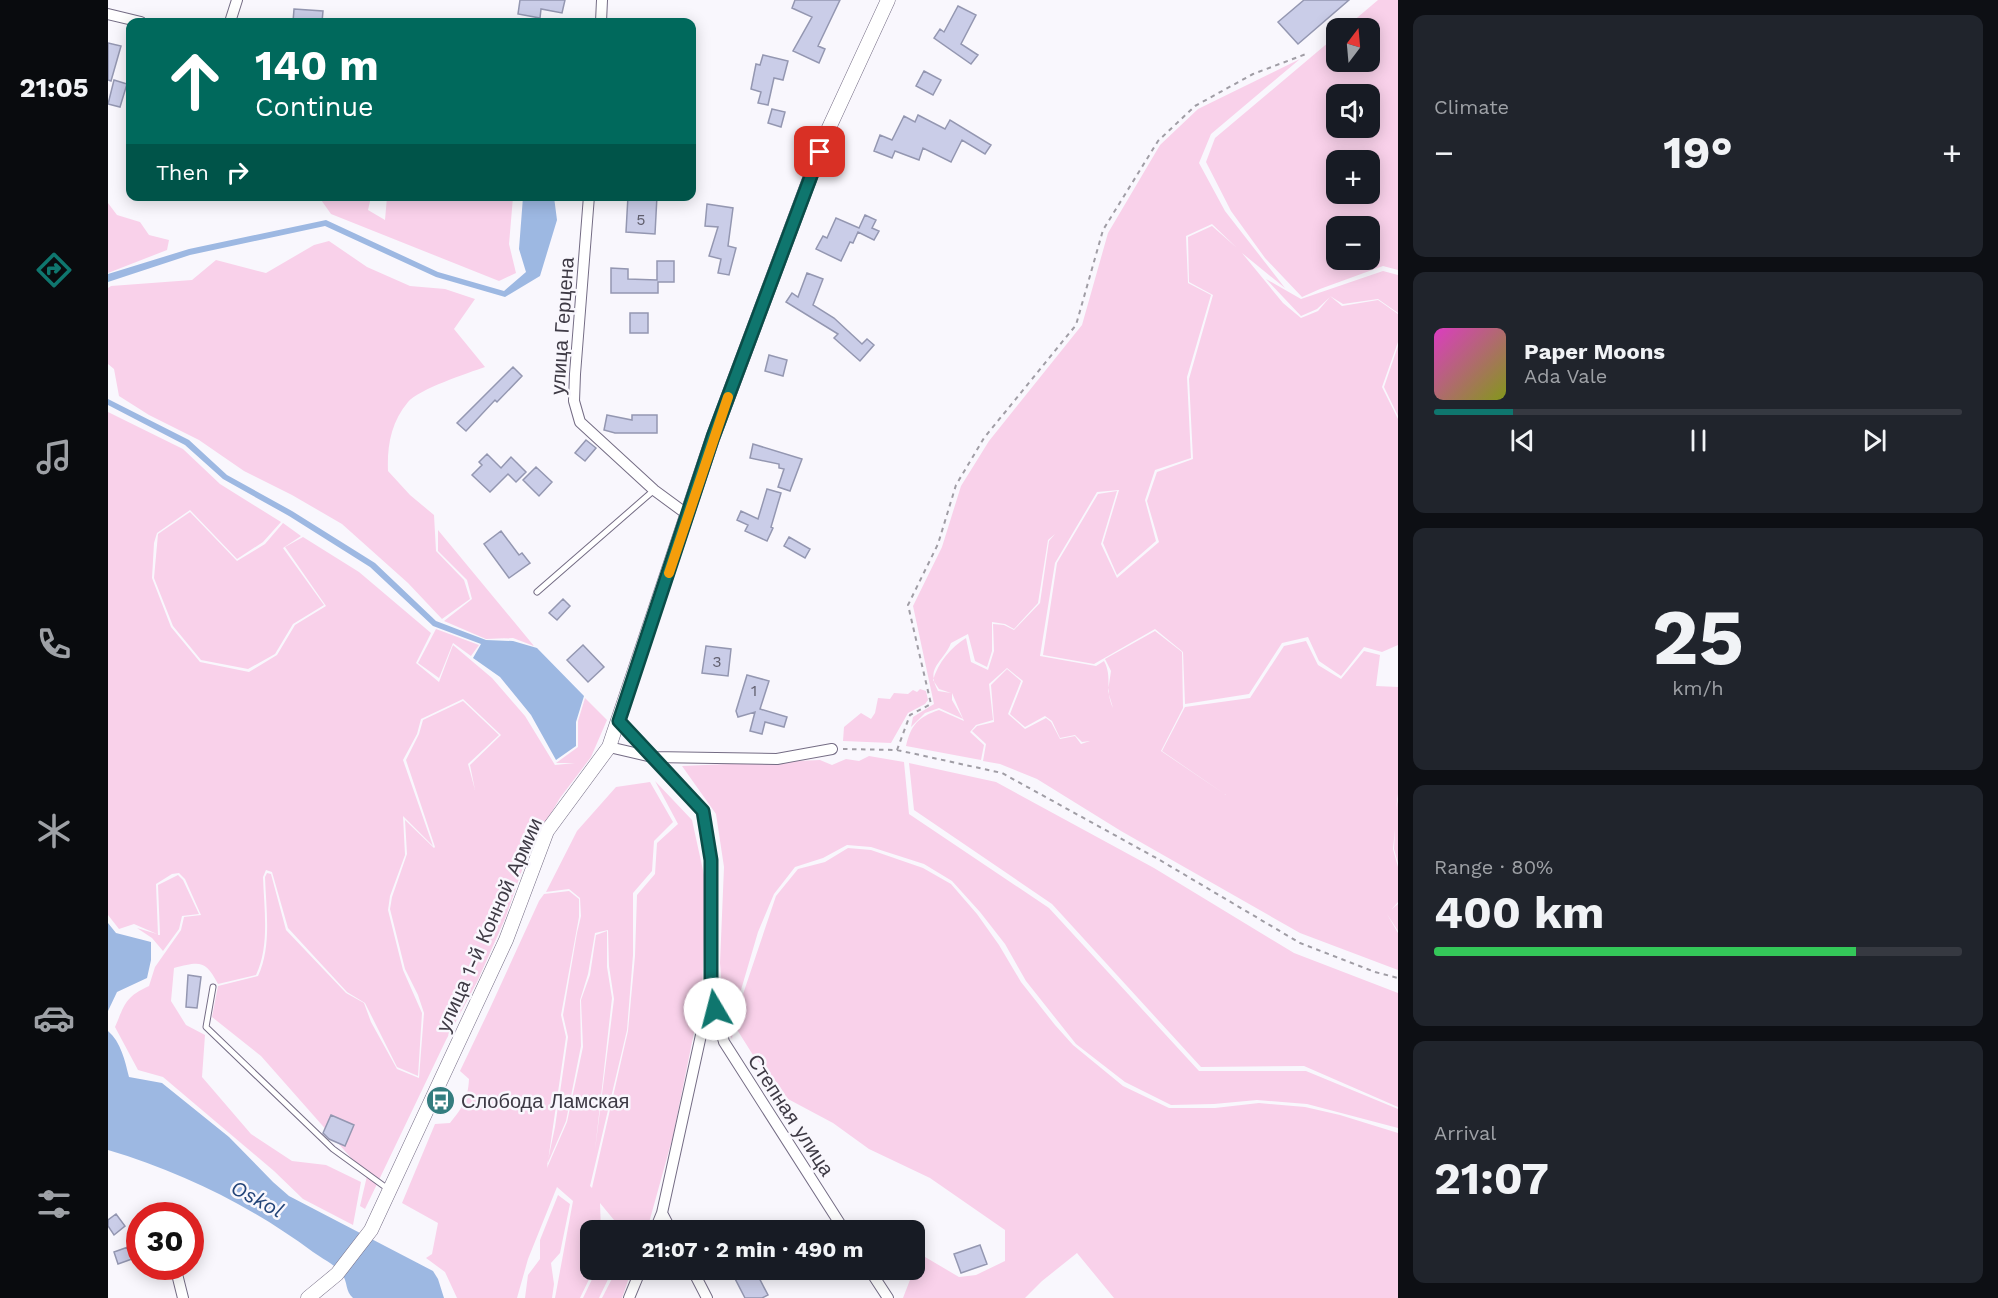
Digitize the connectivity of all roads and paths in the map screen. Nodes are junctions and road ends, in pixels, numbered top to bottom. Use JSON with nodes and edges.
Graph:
{"nodes":[{"id":1,"x":237,"y":0,"type":"edge"},
{"id":2,"x":602,"y":0,"type":"edge"},
{"id":3,"x":888,"y":0,"type":"edge"},
{"id":4,"x":108,"y":14,"type":"edge"},
{"id":5,"x":126,"y":18,"type":"edge"},
{"id":6,"x":231,"y":18,"type":"edge"},
{"id":7,"x":601,"y":18,"type":"edge"},
{"id":8,"x":1306,"y":54,"type":"dead end"},
{"id":9,"x":590,"y":201,"type":"edge"},
{"id":10,"x":654,"y":490,"type":"junction"},
{"id":11,"x":688,"y":515,"type":"junction"},
{"id":12,"x":537,"y":592,"type":"dead end"},
{"id":13,"x":619,"y":721,"type":"junction"},
{"id":14,"x":609,"y":747,"type":"junction"},
{"id":15,"x":832,"y":749,"type":"joint"},
{"id":16,"x":897,"y":750,"type":"junction"},
{"id":17,"x":652,"y":757,"type":"junction"},
{"id":18,"x":1398,"y":978,"type":"edge"},
{"id":19,"x":213,"y":987,"type":"dead end"},
{"id":20,"x":711,"y":992,"type":"junction"},
{"id":21,"x":389,"y":1190,"type":"junction"},
{"id":22,"x":662,"y":1213,"type":"junction"},
{"id":23,"x":659,"y":1220,"type":"edge"},
{"id":24,"x":666,"y":1220,"type":"edge"},
{"id":25,"x":838,"y":1220,"type":"edge"},
{"id":26,"x":178,"y":1280,"type":"edge"},
{"id":27,"x":636,"y":1280,"type":"edge"},
{"id":28,"x":698,"y":1280,"type":"edge"},
{"id":29,"x":876,"y":1280,"type":"edge"},
{"id":30,"x":183,"y":1298,"type":"edge"},
{"id":31,"x":308,"y":1298,"type":"edge"},
{"id":32,"x":630,"y":1298,"type":"edge"},
{"id":33,"x":707,"y":1298,"type":"edge"},
{"id":34,"x":888,"y":1298,"type":"edge"}],
"edges":[{"from":1,"to":6,"type":"street"},
{"from":2,"to":7,"type":"street"},
{"from":3,"to":11,"type":"main road","name":"улица 1-й Конной Армии"},
{"from":4,"to":5,"type":"street"},
{"from":8,"to":16,"type":"path"},
{"from":9,"to":10,"type":"street","name":"улица Герцена"},
{"from":10,"to":11,"type":"street","name":"улица Герцена"},
{"from":10,"to":12,"type":"lane"},
{"from":11,"to":13,"type":"main road","name":"улица 1-й Конной Армии"},
{"from":13,"to":14,"type":"main road","name":"улица 1-й Конной Армии"},
{"from":13,"to":17,"type":"street","name":"Степная улица"},
{"from":14,"to":17,"type":"street"},
{"from":14,"to":21,"type":"main road","name":"улица 1-й Конной Армии"},
{"from":15,"to":16,"type":"path"},
{"from":15,"to":17,"type":"street"},
{"from":16,"to":18,"type":"path"},
{"from":17,"to":20,"type":"street","name":"Степная улица"},
{"from":19,"to":21,"type":"lane"},
{"from":20,"to":22,"type":"street"},
{"from":20,"to":25,"type":"street","name":"Степная улица"},
{"from":21,"to":31,"type":"main road","name":"улица 1-й Конной Армии"},
{"from":22,"to":23,"type":"street"},
{"from":22,"to":24,"type":"street"},
{"from":26,"to":30,"type":"street"},
{"from":27,"to":32,"type":"street"},
{"from":28,"to":33,"type":"street"},
{"from":29,"to":34,"type":"street"}]}
